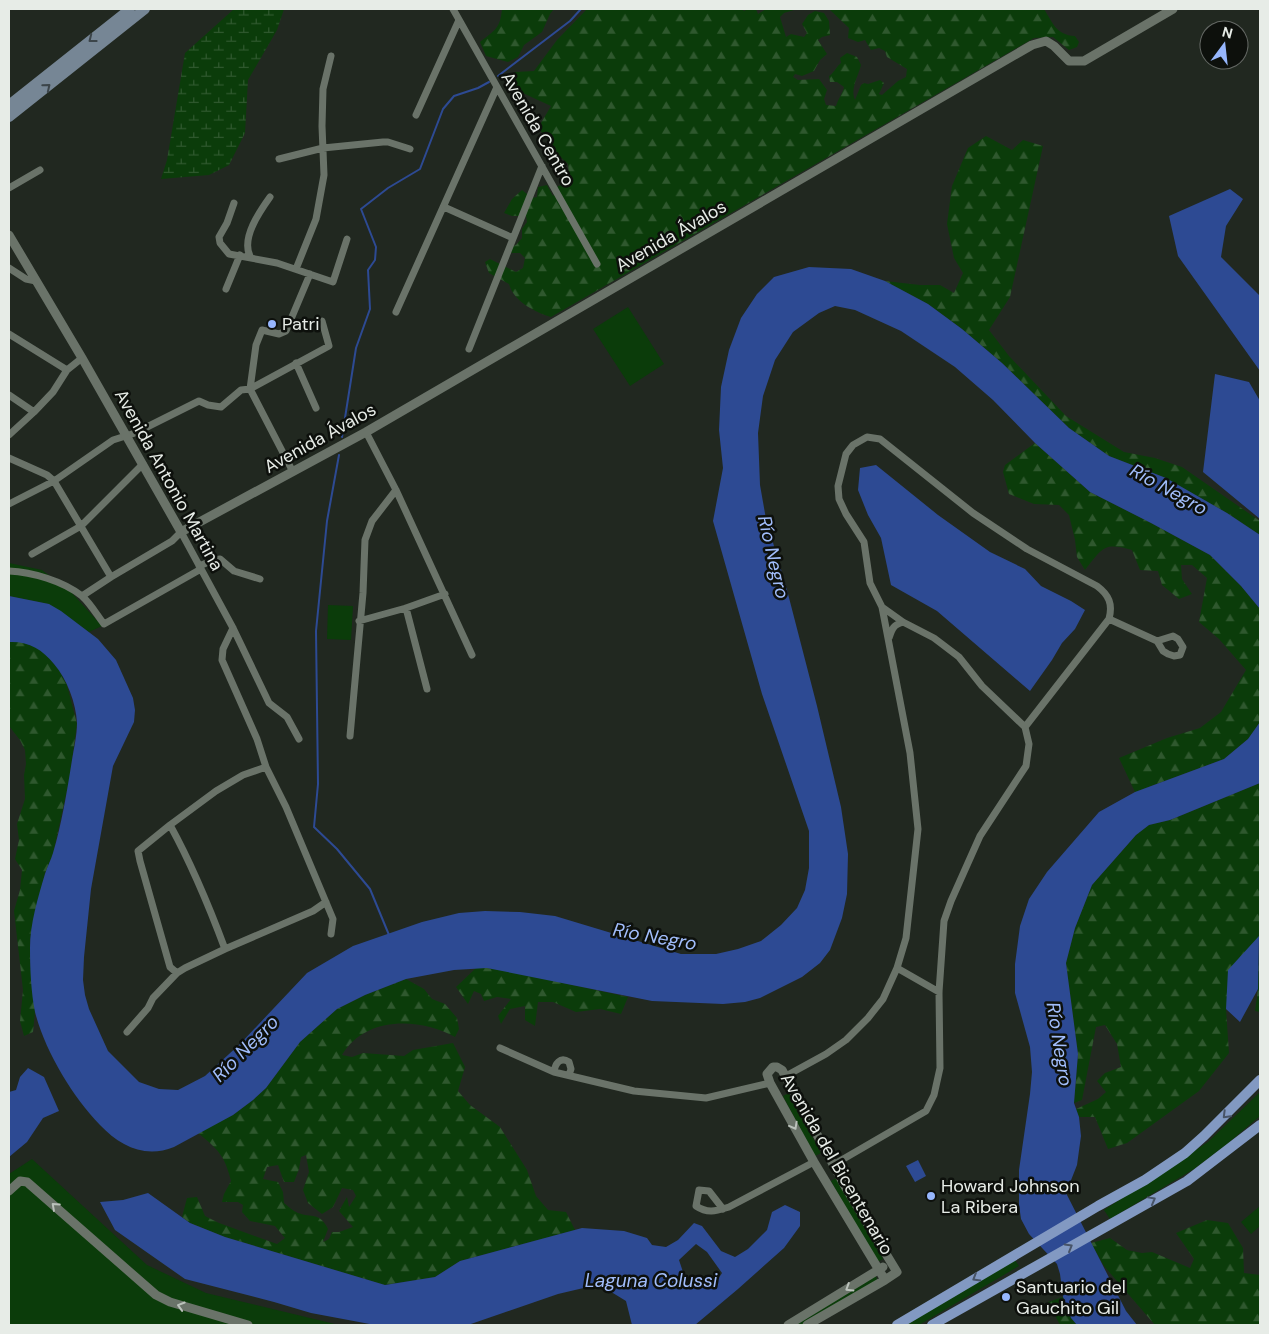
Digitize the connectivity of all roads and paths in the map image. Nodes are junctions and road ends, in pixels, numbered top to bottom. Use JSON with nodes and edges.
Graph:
{"nodes":[{"id":1,"x":130,"y":9,"type":"edge"},
{"id":2,"x":145,"y":9,"type":"edge"},
{"id":3,"x":452,"y":9,"type":"edge"},
{"id":4,"x":1173,"y":9,"type":"edge"},
{"id":5,"x":459,"y":20,"type":"junction"},
{"id":6,"x":331,"y":56,"type":"dead end"},
{"id":7,"x":497,"y":87,"type":"junction"},
{"id":8,"x":9,"y":105,"type":"edge"},
{"id":9,"x":416,"y":115,"type":"dead end"},
{"id":10,"x":9,"y":117,"type":"edge"},
{"id":11,"x":323,"y":148,"type":"junction"},
{"id":12,"x":410,"y":149,"type":"dead end"},
{"id":13,"x":279,"y":159,"type":"dead end"},
{"id":14,"x":542,"y":166,"type":"junction"},
{"id":15,"x":40,"y":170,"type":"dead end"},
{"id":16,"x":9,"y":188,"type":"edge"},
{"id":17,"x":270,"y":197,"type":"dead end"},
{"id":18,"x":234,"y":203,"type":"dead end"},
{"id":19,"x":444,"y":207,"type":"junction"},
{"id":20,"x":9,"y":236,"type":"edge"},
{"id":21,"x":513,"y":238,"type":"junction"},
{"id":22,"x":347,"y":240,"type":"dead end"},
{"id":23,"x":240,"y":255,"type":"junction"},
{"id":24,"x":250,"y":256,"type":"junction"},
{"id":25,"x":597,"y":264,"type":"dead end"},
{"id":26,"x":9,"y":268,"type":"edge"},
{"id":27,"x":296,"y":269,"type":"junction"},
{"id":28,"x":310,"y":274,"type":"junction"},
{"id":29,"x":36,"y":281,"type":"junction"},
{"id":30,"x":226,"y":289,"type":"dead end"},
{"id":31,"x":396,"y":312,"type":"dead end"},
{"id":32,"x":322,"y":321,"type":"dead end"},
{"id":33,"x":9,"y":334,"type":"edge"},
{"id":34,"x":469,"y":349,"type":"dead end"},
{"id":35,"x":82,"y":358,"type":"junction"},
{"id":36,"x":296,"y":363,"type":"junction"},
{"id":37,"x":67,"y":370,"type":"junction"},
{"id":38,"x":250,"y":389,"type":"junction"},
{"id":39,"x":9,"y":395,"type":"edge"},
{"id":40,"x":316,"y":408,"type":"dead end"},
{"id":41,"x":34,"y":412,"type":"junction"},
{"id":42,"x":366,"y":432,"type":"junction"},
{"id":43,"x":9,"y":434,"type":"edge"},
{"id":44,"x":126,"y":436,"type":"junction"},
{"id":45,"x":9,"y":458,"type":"edge"},
{"id":46,"x":142,"y":464,"type":"junction"},
{"id":47,"x":293,"y":472,"type":"junction"},
{"id":48,"x":54,"y":481,"type":"junction"},
{"id":49,"x":396,"y":490,"type":"junction"},
{"id":50,"x":9,"y":504,"type":"edge"},
{"id":51,"x":81,"y":526,"type":"junction"},
{"id":52,"x":181,"y":532,"type":"junction"},
{"id":53,"x":32,"y":554,"type":"dead end"},
{"id":54,"x":200,"y":568,"type":"junction"},
{"id":55,"x":9,"y":571,"type":"edge"},
{"id":56,"x":111,"y":577,"type":"junction"},
{"id":57,"x":260,"y":579,"type":"dead end"},
{"id":58,"x":445,"y":594,"type":"junction"},
{"id":59,"x":82,"y":596,"type":"junction"},
{"id":60,"x":882,"y":607,"type":"junction"},
{"id":61,"x":406,"y":608,"type":"junction"},
{"id":62,"x":1109,"y":619,"type":"junction"},
{"id":63,"x":359,"y":621,"type":"junction"},
{"id":64,"x":902,"y":622,"type":"junction"},
{"id":65,"x":232,"y":628,"type":"junction"},
{"id":66,"x":888,"y":638,"type":"junction"},
{"id":67,"x":1157,"y":641,"type":"dead end"},
{"id":68,"x":472,"y":655,"type":"dead end"},
{"id":69,"x":427,"y":689,"type":"dead end"},
{"id":70,"x":1025,"y":727,"type":"junction"},
{"id":71,"x":350,"y":736,"type":"dead end"},
{"id":72,"x":299,"y":739,"type":"dead end"},
{"id":73,"x":266,"y":767,"type":"junction"},
{"id":74,"x":170,"y":825,"type":"junction"},
{"id":75,"x":326,"y":902,"type":"junction"},
{"id":76,"x":331,"y":934,"type":"dead end"},
{"id":77,"x":225,"y":948,"type":"junction"},
{"id":78,"x":897,"y":968,"type":"junction"},
{"id":79,"x":177,"y":973,"type":"junction"},
{"id":80,"x":939,"y":992,"type":"junction"},
{"id":81,"x":127,"y":1032,"type":"dead end"},
{"id":82,"x":500,"y":1048,"type":"dead end"},
{"id":83,"x":554,"y":1072,"type":"junction"},
{"id":84,"x":569,"y":1076,"type":"junction"},
{"id":85,"x":784,"y":1077,"type":"junction"},
{"id":86,"x":1260,"y":1080,"type":"edge"},
{"id":87,"x":770,"y":1083,"type":"junction"},
{"id":88,"x":1260,"y":1125,"type":"edge"},
{"id":89,"x":828,"y":1156,"type":"junction"},
{"id":90,"x":814,"y":1162,"type":"junction"},
{"id":91,"x":835,"y":1168,"type":"junction"},
{"id":92,"x":824,"y":1180,"type":"junction"},
{"id":93,"x":9,"y":1192,"type":"edge"},
{"id":94,"x":723,"y":1209,"type":"dead end"},
{"id":95,"x":890,"y":1262,"type":"junction"},
{"id":96,"x":879,"y":1270,"type":"junction"},
{"id":97,"x":885,"y":1280,"type":"junction"},
{"id":98,"x":248,"y":1325,"type":"edge"},
{"id":99,"x":788,"y":1325,"type":"edge"},
{"id":100,"x":808,"y":1325,"type":"edge"},
{"id":101,"x":897,"y":1325,"type":"edge"},
{"id":102,"x":932,"y":1325,"type":"edge"}],
"edges":[{"from":1,"to":8,"type":"main road","one_way":true},
{"from":10,"to":2,"type":"main road","one_way":true},
{"from":3,"to":5,"type":"street","name":"Avenida Centro"},
{"from":4,"to":42,"type":"street","name":"Avenida Ávalos"},
{"from":5,"to":7,"type":"street","name":"Avenida Centro"},
{"from":5,"to":9,"type":"street"},
{"from":6,"to":11,"type":"street"},
{"from":7,"to":14,"type":"street","name":"Avenida Centro"},
{"from":7,"to":19,"type":"street"},
{"from":11,"to":12,"type":"street"},
{"from":11,"to":13,"type":"street"},
{"from":11,"to":27,"type":"street"},
{"from":14,"to":21,"type":"street"},
{"from":14,"to":25,"type":"street","name":"Avenida Centro"},
{"from":15,"to":16,"type":"street"},
{"from":17,"to":24,"type":"street"},
{"from":18,"to":23,"type":"street"},
{"from":19,"to":21,"type":"street"},
{"from":19,"to":31,"type":"street"},
{"from":20,"to":29,"type":"street","name":"Avenida Antonio Martina"},
{"from":21,"to":34,"type":"street"},
{"from":22,"to":28,"type":"street"},
{"from":23,"to":24,"type":"street"},
{"from":23,"to":30,"type":"street"},
{"from":24,"to":27,"type":"street"},
{"from":26,"to":29,"type":"street"},
{"from":27,"to":28,"type":"street"},
{"from":28,"to":38,"type":"street"},
{"from":29,"to":35,"type":"street","name":"Avenida Antonio Martina"},
{"from":32,"to":36,"type":"street"},
{"from":33,"to":37,"type":"street"},
{"from":35,"to":37,"type":"street"},
{"from":35,"to":44,"type":"street","name":"Avenida Antonio Martina"},
{"from":36,"to":38,"type":"street"},
{"from":36,"to":40,"type":"street"},
{"from":37,"to":41,"type":"street"},
{"from":38,"to":44,"type":"street"},
{"from":38,"to":47,"type":"street"},
{"from":39,"to":41,"type":"street"},
{"from":41,"to":43,"type":"street"},
{"from":42,"to":47,"type":"street","name":"Avenida Ávalos"},
{"from":42,"to":49,"type":"street"},
{"from":44,"to":46,"type":"street","name":"Avenida Antonio Martina"},
{"from":44,"to":48,"type":"street"},
{"from":45,"to":48,"type":"street"},
{"from":46,"to":51,"type":"street"},
{"from":46,"to":52,"type":"street","name":"Avenida Antonio Martina"},
{"from":47,"to":52,"type":"street","name":"Avenida Ávalos"},
{"from":48,"to":50,"type":"street"},
{"from":48,"to":51,"type":"street"},
{"from":49,"to":58,"type":"street"},
{"from":49,"to":63,"type":"street"},
{"from":51,"to":53,"type":"street"},
{"from":51,"to":56,"type":"street"},
{"from":52,"to":54,"type":"street","name":"Avenida Antonio Martina"},
{"from":52,"to":56,"type":"street"},
{"from":54,"to":57,"type":"street"},
{"from":54,"to":59,"type":"street"},
{"from":54,"to":65,"type":"street","name":"Avenida Antonio Martina"},
{"from":55,"to":59,"type":"street"},
{"from":56,"to":59,"type":"street"},
{"from":58,"to":61,"type":"street"},
{"from":58,"to":68,"type":"street"},
{"from":60,"to":62,"type":"street"},
{"from":60,"to":64,"type":"street"},
{"from":60,"to":66,"type":"street"},
{"from":61,"to":63,"type":"street"},
{"from":61,"to":69,"type":"street"},
{"from":62,"to":67,"type":"street"},
{"from":62,"to":70,"type":"street"},
{"from":63,"to":71,"type":"street"},
{"from":64,"to":66,"type":"street"},
{"from":64,"to":70,"type":"street"},
{"from":65,"to":72,"type":"street","name":"Avenida Antonio Martina"},
{"from":65,"to":73,"type":"street"},
{"from":66,"to":78,"type":"street"},
{"from":70,"to":80,"type":"street"},
{"from":73,"to":74,"type":"street"},
{"from":73,"to":75,"type":"street"},
{"from":74,"to":77,"type":"street"},
{"from":74,"to":79,"type":"street"},
{"from":75,"to":76,"type":"street"},
{"from":75,"to":77,"type":"street"},
{"from":77,"to":79,"type":"street"},
{"from":78,"to":80,"type":"street"},
{"from":78,"to":85,"type":"street"},
{"from":79,"to":81,"type":"street"},
{"from":80,"to":91,"type":"street"},
{"from":82,"to":83,"type":"street"},
{"from":83,"to":84,"type":"street"},
{"from":83,"to":84,"type":"street"},
{"from":84,"to":87,"type":"street"},
{"from":85,"to":87,"type":"street"},
{"from":85,"to":87,"type":"street","name":"Avenida del Bicentenario"},
{"from":85,"to":89,"type":"street","name":"Avenida del Bicentenario"},
{"from":86,"to":101,"type":"main road","one_way":true},
{"from":87,"to":90,"type":"street","name":"Avenida del Bicentenario","one_way":true},
{"from":102,"to":88,"type":"main road","one_way":true},
{"from":89,"to":90,"type":"street"},
{"from":89,"to":91,"type":"street","name":"Avenida del Bicentenario"},
{"from":90,"to":92,"type":"street","name":"Avenida del Bicentenario"},
{"from":90,"to":94,"type":"street"},
{"from":91,"to":92,"type":"street"},
{"from":91,"to":95,"type":"street","name":"Avenida del Bicentenario"},
{"from":92,"to":96,"type":"street","name":"Avenida del Bicentenario"},
{"from":98,"to":93,"type":"street","one_way":true},
{"from":95,"to":96,"type":"street"},
{"from":95,"to":97,"type":"street","name":"Avenida del Bicentenario"},
{"from":96,"to":97,"type":"street","name":"Avenida del Bicentenario"},
{"from":96,"to":99,"type":"street","one_way":true},
{"from":97,"to":100,"type":"street"}]}
